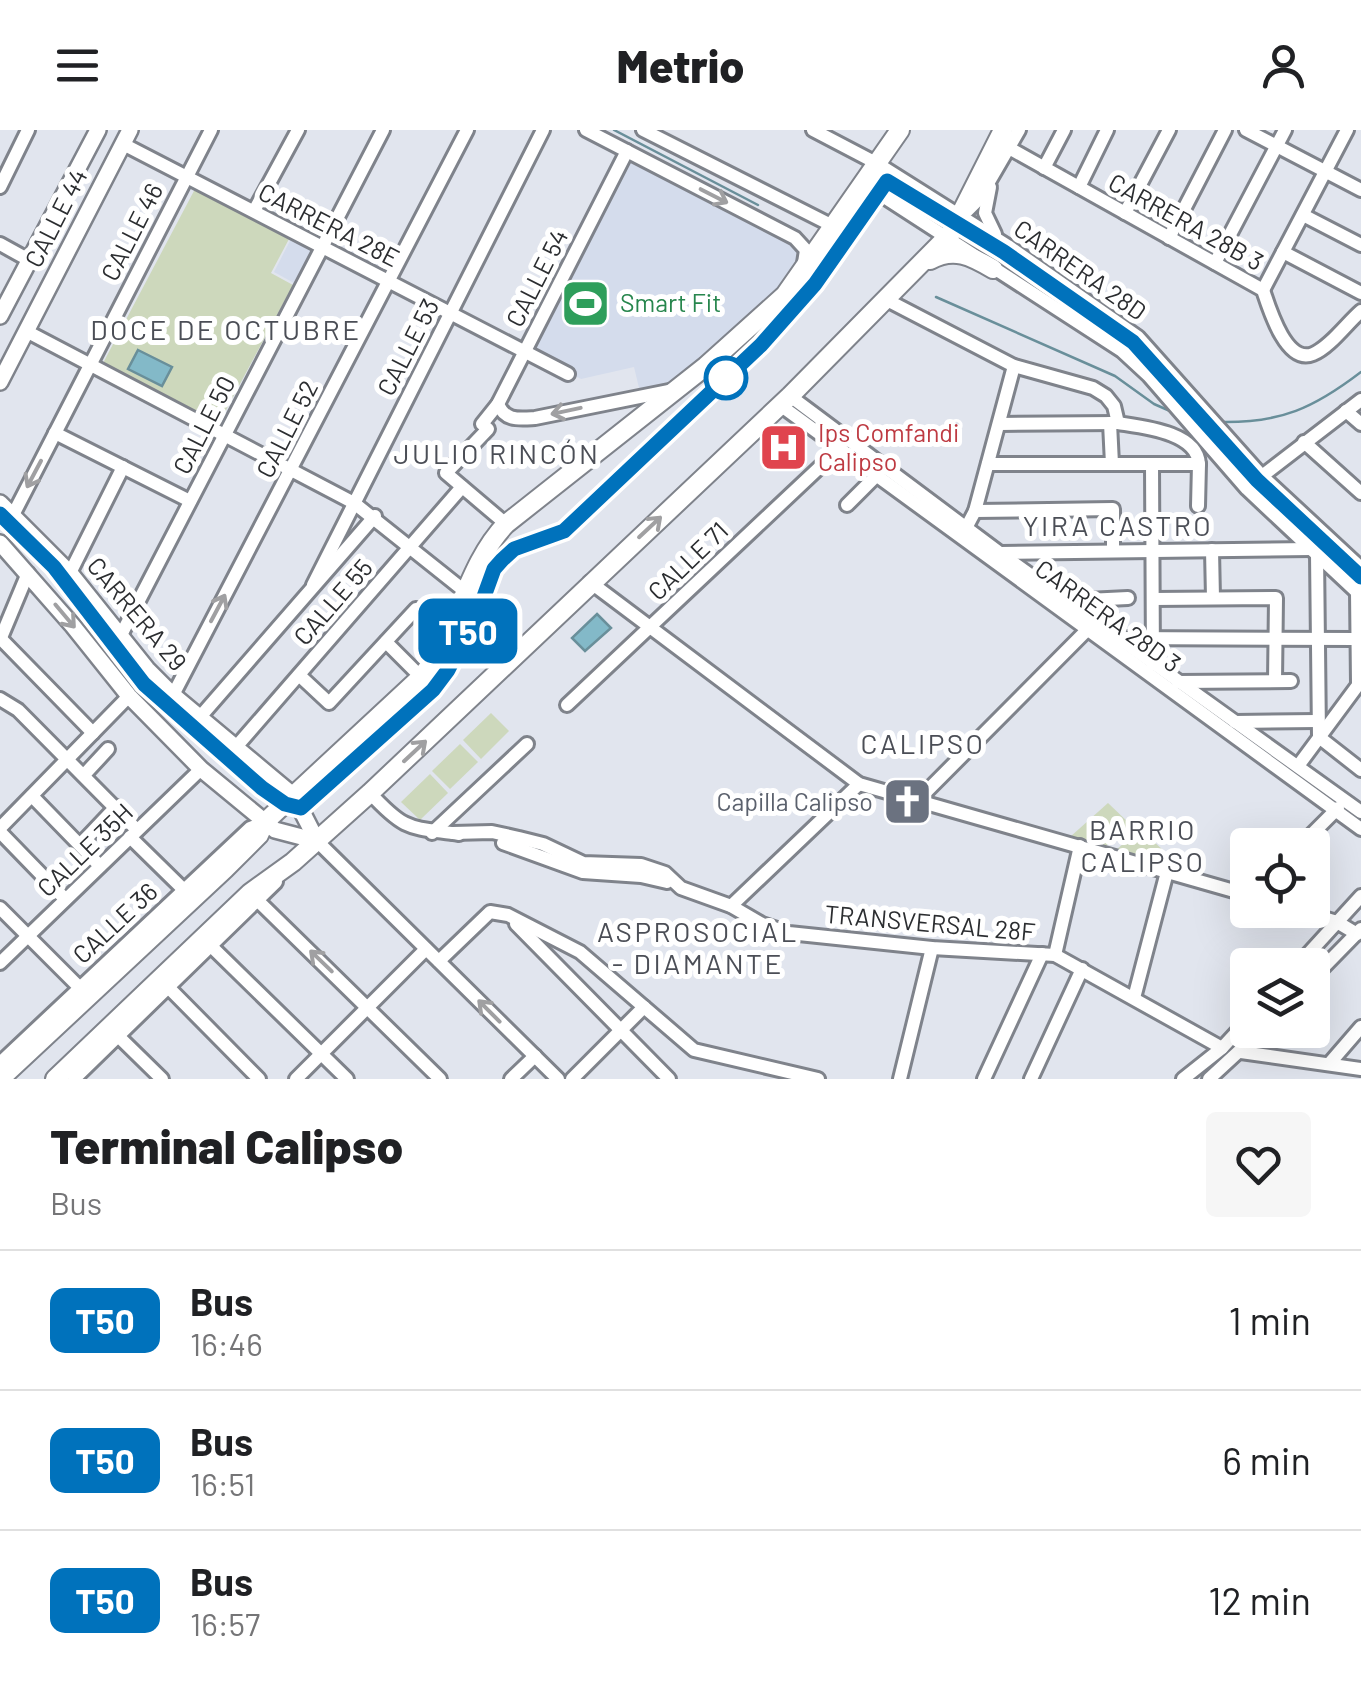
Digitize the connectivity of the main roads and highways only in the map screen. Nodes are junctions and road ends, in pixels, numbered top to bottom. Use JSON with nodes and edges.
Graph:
{"nodes":[{"id":1,"x":900,"y":130,"type":"edge"},
{"id":2,"x":91,"y":132,"type":"edge"},
{"id":3,"x":126,"y":137,"type":"edge"},
{"id":4,"x":1006,"y":139,"type":"edge"},
{"id":5,"x":993,"y":268,"type":"road end"},
{"id":6,"x":910,"y":275,"type":"junction"},
{"id":7,"x":0,"y":316,"type":"edge"},
{"id":8,"x":0,"y":382,"type":"edge"},
{"id":9,"x":0,"y":503,"type":"edge"},
{"id":10,"x":0,"y":543,"type":"edge"},
{"id":11,"x":294,"y":796,"type":"junction"},
{"id":12,"x":265,"y":822,"type":"junction"},
{"id":13,"x":317,"y":841,"type":"junction"},
{"id":14,"x":0,"y":1079,"type":"edge"},
{"id":15,"x":55,"y":1079,"type":"edge"}],
"edges":[{"from":1,"to":11,"type":"highway"},
{"from":2,"to":7,"type":"main road","name":"CALLE 44"},
{"from":3,"to":8,"type":"main road","name":"CALLE 44"},
{"from":4,"to":6,"type":"highway"},
{"from":5,"to":6,"type":"highway"},
{"from":13,"to":6,"type":"highway","one_way":true},
{"from":9,"to":11,"type":"main road","name":"CARRERA 29"},
{"from":10,"to":12,"type":"main road","name":"CARRERA 29","one_way":true},
{"from":11,"to":12,"type":"highway"},
{"from":11,"to":13,"type":"main road","name":"CARRERA 29"},
{"from":12,"to":13,"type":"main road","name":"CARRERA 29"},
{"from":12,"to":14,"type":"highway"},
{"from":13,"to":15,"type":"highway"}]}
